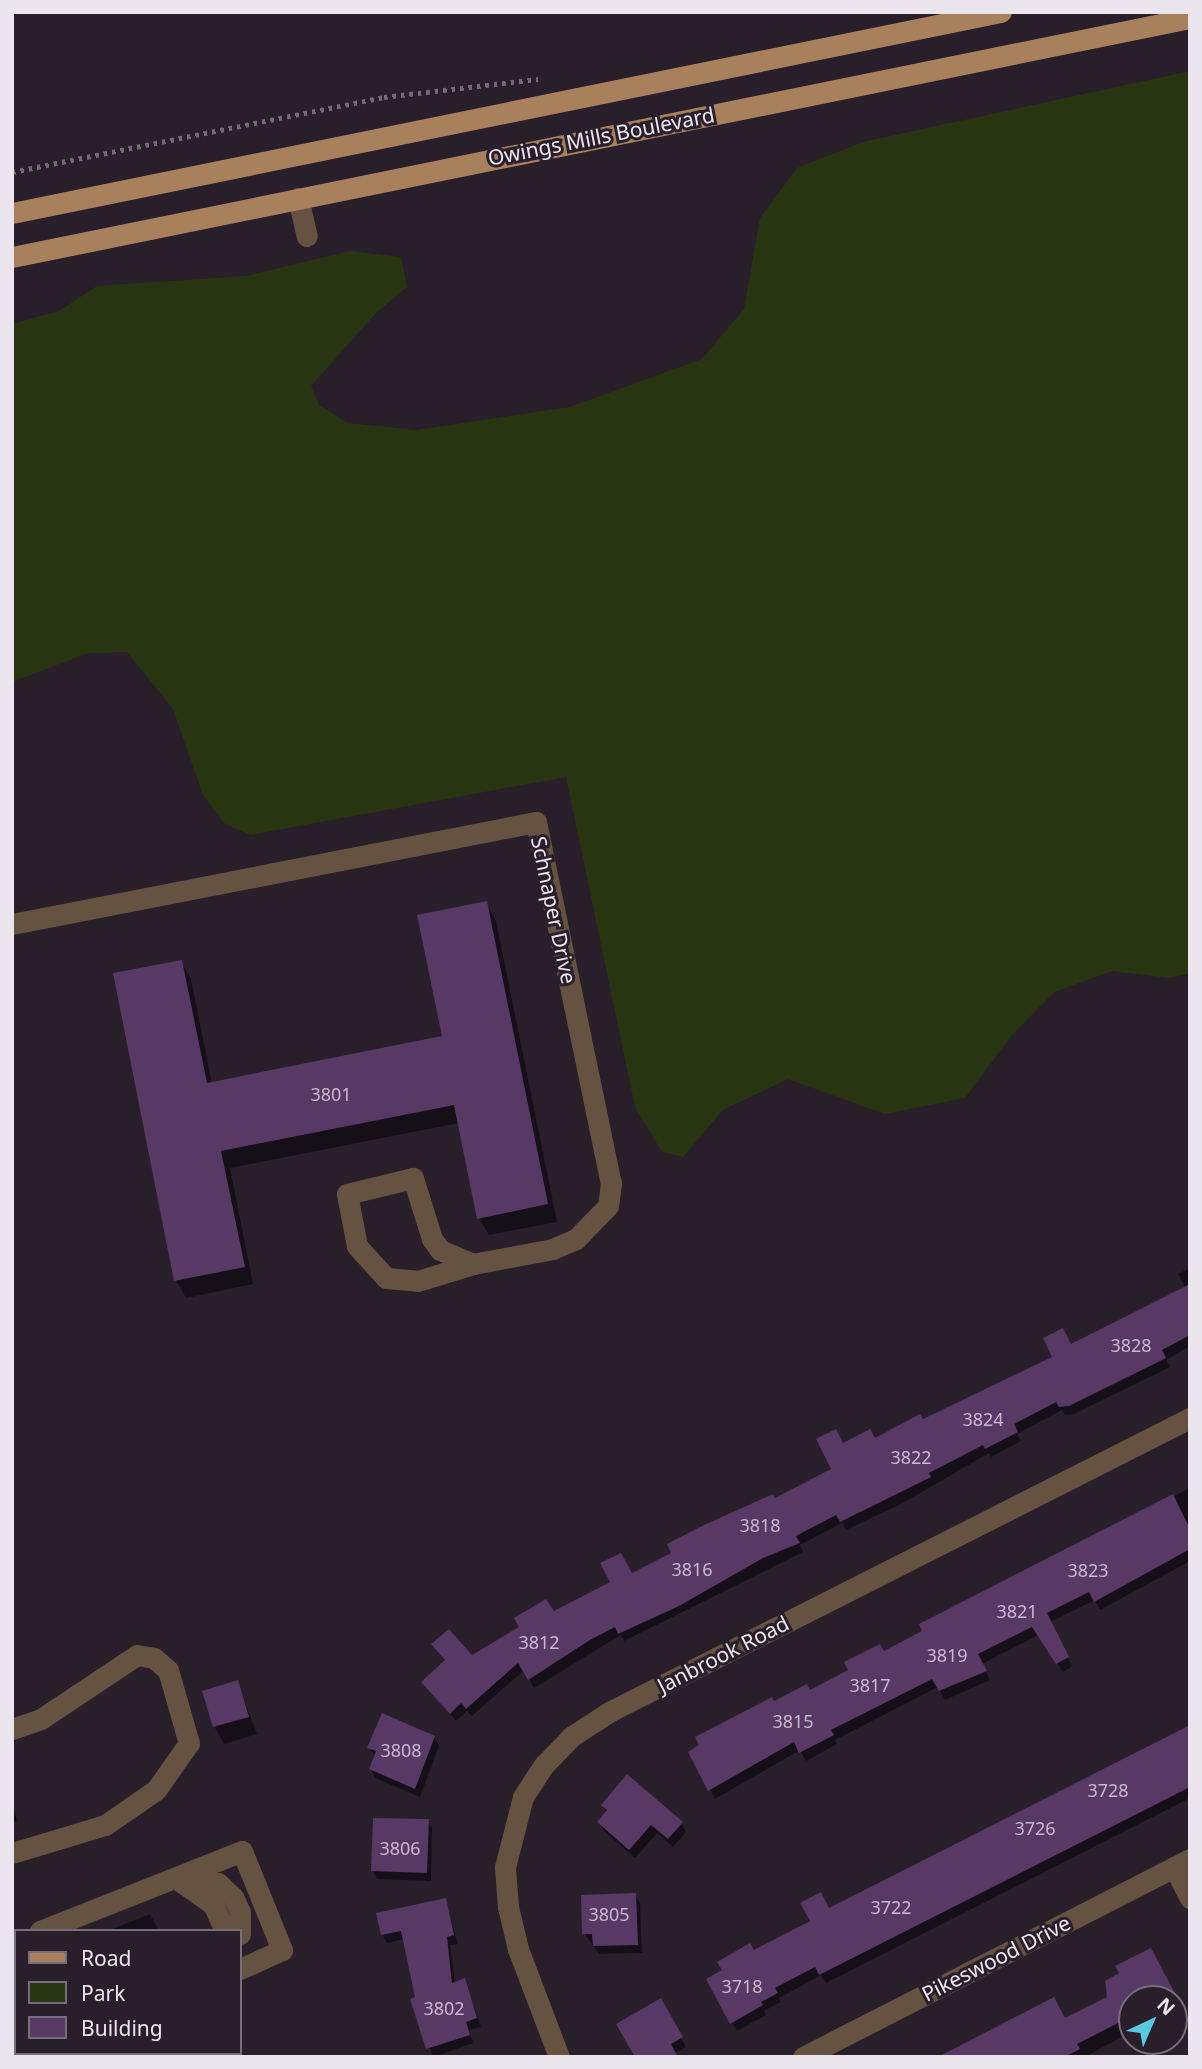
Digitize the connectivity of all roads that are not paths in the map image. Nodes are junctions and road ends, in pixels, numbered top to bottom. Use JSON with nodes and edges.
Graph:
{"nodes":[{"id":1,"x":1001,"y":12,"type":"edge"},
{"id":2,"x":1190,"y":18,"type":"edge"},
{"id":3,"x":922,"y":20,"type":"edge"},
{"id":4,"x":298,"y":198,"type":"junction"},
{"id":5,"x":12,"y":213,"type":"edge"},
{"id":6,"x":307,"y":236,"type":"dead end"},
{"id":7,"x":12,"y":257,"type":"edge"},
{"id":8,"x":12,"y":924,"type":"edge"},
{"id":9,"x":472,"y":1264,"type":"junction"},
{"id":10,"x":1190,"y":1418,"type":"edge"},
{"id":11,"x":12,"y":1729,"type":"edge"},
{"id":12,"x":12,"y":1853,"type":"edge"},
{"id":13,"x":1182,"y":1863,"type":"edge"},
{"id":14,"x":174,"y":1878,"type":"junction"},
{"id":15,"x":1190,"y":1898,"type":"edge"},
{"id":16,"x":45,"y":1929,"type":"edge"},
{"id":17,"x":224,"y":1929,"type":"edge"},
{"id":18,"x":240,"y":1929,"type":"edge"},
{"id":19,"x":242,"y":1968,"type":"edge"},
{"id":20,"x":559,"y":2057,"type":"edge"},
{"id":21,"x":803,"y":2057,"type":"edge"}],
"edges":[{"from":1,"to":3,"type":"main road","name":"Owings Mills Boulevard"},
{"from":2,"to":4,"type":"main road","name":"Owings Mills Boulevard"},
{"from":3,"to":5,"type":"main road","name":"Owings Mills Boulevard"},
{"from":4,"to":6,"type":"street"},
{"from":4,"to":7,"type":"main road","name":"Owings Mills Boulevard"},
{"from":8,"to":9,"type":"street","name":"Schnaper Drive"},
{"from":9,"to":9,"type":"street","name":"Schnaper Drive"},
{"from":10,"to":20,"type":"street","name":"Janbrook Road"},
{"from":11,"to":12,"type":"street"},
{"from":13,"to":15,"type":"street"},
{"from":13,"to":21,"type":"street","name":"Pikeswood Drive"},
{"from":14,"to":16,"type":"street"},
{"from":14,"to":17,"type":"street"},
{"from":14,"to":18,"type":"street"},
{"from":14,"to":19,"type":"street"}]}
